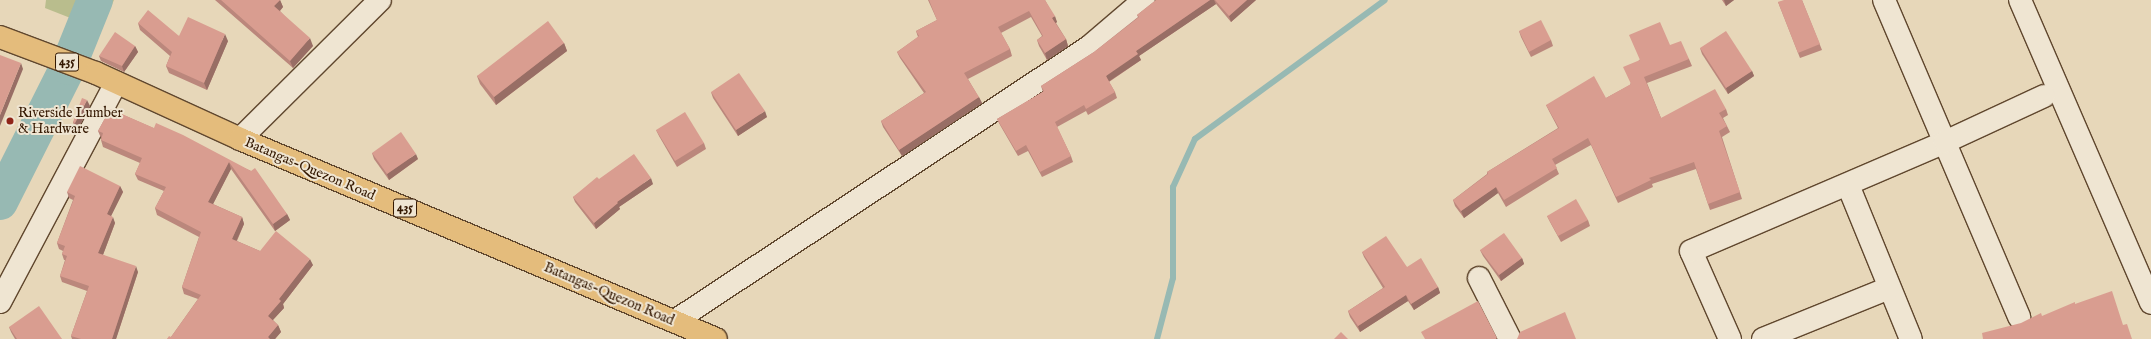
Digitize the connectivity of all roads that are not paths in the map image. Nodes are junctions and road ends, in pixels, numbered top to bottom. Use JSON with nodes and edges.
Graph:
{"nodes":[{"id":1,"x":380,"y":0,"type":"edge"},
{"id":2,"x":1144,"y":0,"type":"edge"},
{"id":3,"x":1884,"y":0,"type":"edge"},
{"id":4,"x":2020,"y":0,"type":"edge"},
{"id":5,"x":5,"y":37,"type":"edge"},
{"id":6,"x":116,"y":83,"type":"junction"},
{"id":7,"x":2044,"y":96,"type":"dead end"},
{"id":8,"x":240,"y":139,"type":"junction"},
{"id":9,"x":1945,"y":142,"type":"junction"},
{"id":10,"x":1848,"y":185,"type":"junction"},
{"id":11,"x":1479,"y":278,"type":"dead end"},
{"id":12,"x":1890,"y":288,"type":"junction"},
{"id":13,"x":0,"y":302,"type":"edge"},
{"id":14,"x":2151,"y":303,"type":"edge"},
{"id":15,"x":2019,"y":317,"type":"dead end"},
{"id":16,"x":675,"y":321,"type":"junction"},
{"id":17,"x":716,"y":339,"type":"edge"},
{"id":18,"x":1510,"y":339,"type":"edge"},
{"id":19,"x":1730,"y":339,"type":"edge"},
{"id":20,"x":1763,"y":339,"type":"edge"},
{"id":21,"x":1911,"y":339,"type":"edge"}],
"edges":[{"from":1,"to":8,"type":"street"},
{"from":2,"to":16,"type":"street"},
{"from":3,"to":9,"type":"street"},
{"from":4,"to":14,"type":"street"},
{"from":5,"to":6,"type":"main road","name":"Batangas-Quezon Road","number":"435"},
{"from":6,"to":8,"type":"main road","name":"Batangas-Quezon Road","number":"435"},
{"from":6,"to":13,"type":"street"},
{"from":7,"to":9,"type":"street"},
{"from":8,"to":16,"type":"main road","name":"Batangas-Quezon Road","number":"435"},
{"from":9,"to":10,"type":"street"},
{"from":9,"to":15,"type":"street"},
{"from":10,"to":12,"type":"street"},
{"from":10,"to":19,"type":"street"},
{"from":11,"to":18,"type":"street"},
{"from":12,"to":20,"type":"street"},
{"from":12,"to":21,"type":"street"},
{"from":16,"to":17,"type":"main road","name":"Batangas-Quezon Road","number":"435"}]}
